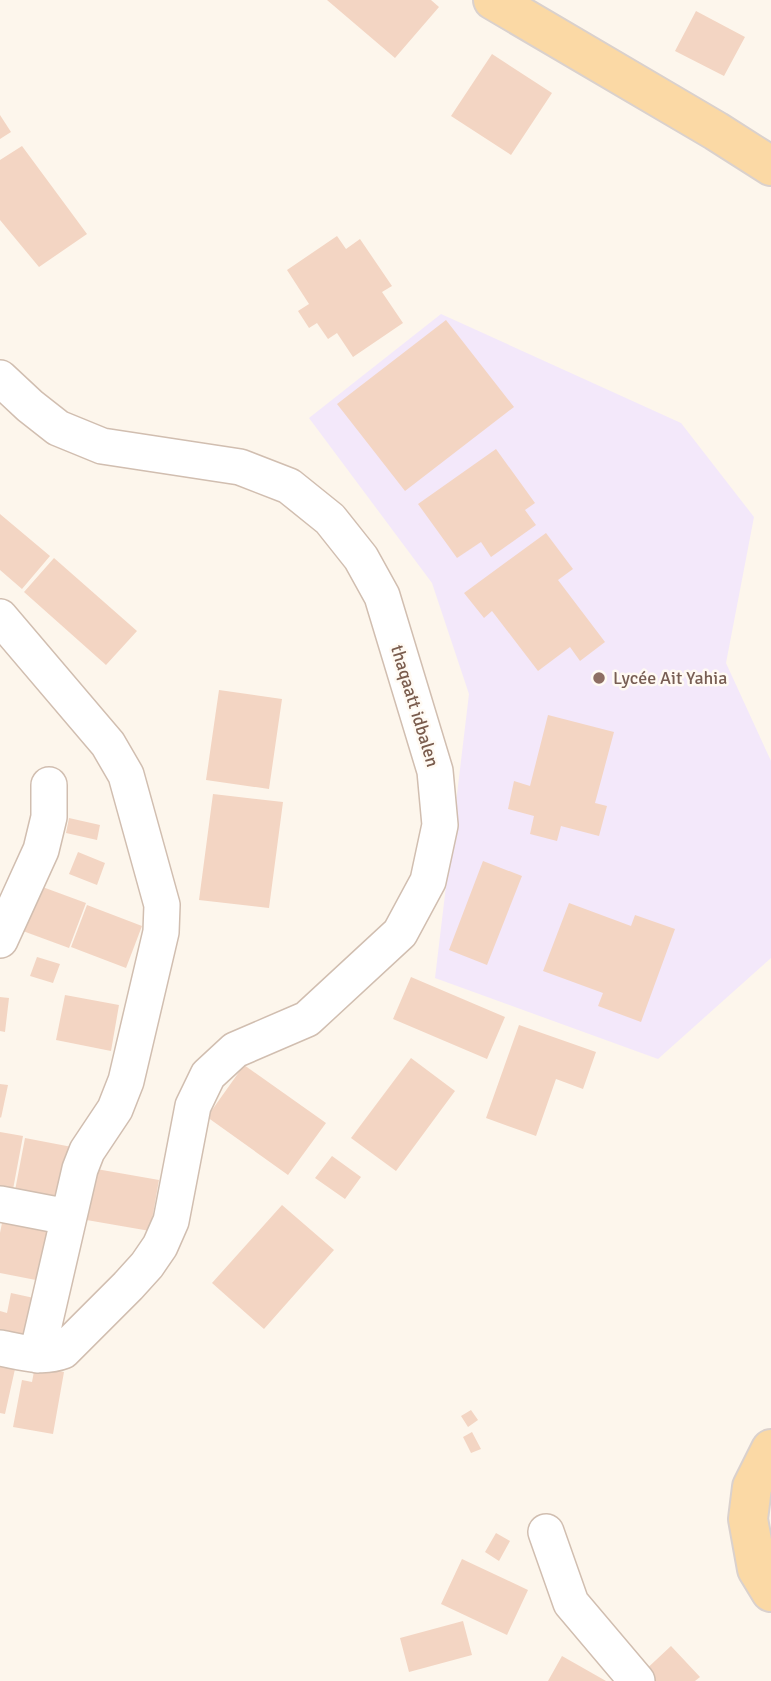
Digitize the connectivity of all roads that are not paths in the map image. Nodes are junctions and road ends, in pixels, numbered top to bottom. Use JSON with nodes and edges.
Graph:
{"nodes":[{"id":1,"x":493,"y":0,"type":"edge"},
{"id":2,"x":771,"y":166,"type":"edge"},
{"id":3,"x":0,"y":378,"type":"edge"},
{"id":4,"x":0,"y":617,"type":"edge"},
{"id":5,"x":49,"y":785,"type":"dead end"},
{"id":6,"x":0,"y":940,"type":"edge"},
{"id":7,"x":0,"y":1204,"type":"edge"},
{"id":8,"x":68,"y":1217,"type":"junction"},
{"id":9,"x":0,"y":1348,"type":"edge"},
{"id":10,"x":37,"y":1355,"type":"junction"},
{"id":11,"x":771,"y":1449,"type":"edge"},
{"id":12,"x":546,"y":1532,"type":"dead end"},
{"id":13,"x":771,"y":1592,"type":"edge"},
{"id":14,"x":638,"y":1681,"type":"edge"}],
"edges":[{"from":1,"to":2,"type":"main road"},
{"from":3,"to":10,"type":"street","name":"thaqaatt idbalen"},
{"from":4,"to":8,"type":"street"},
{"from":5,"to":6,"type":"street"},
{"from":7,"to":8,"type":"street"},
{"from":8,"to":10,"type":"street"},
{"from":9,"to":10,"type":"street","name":"thaqaatt idbalen"},
{"from":11,"to":13,"type":"main road"},
{"from":12,"to":14,"type":"street"}]}
